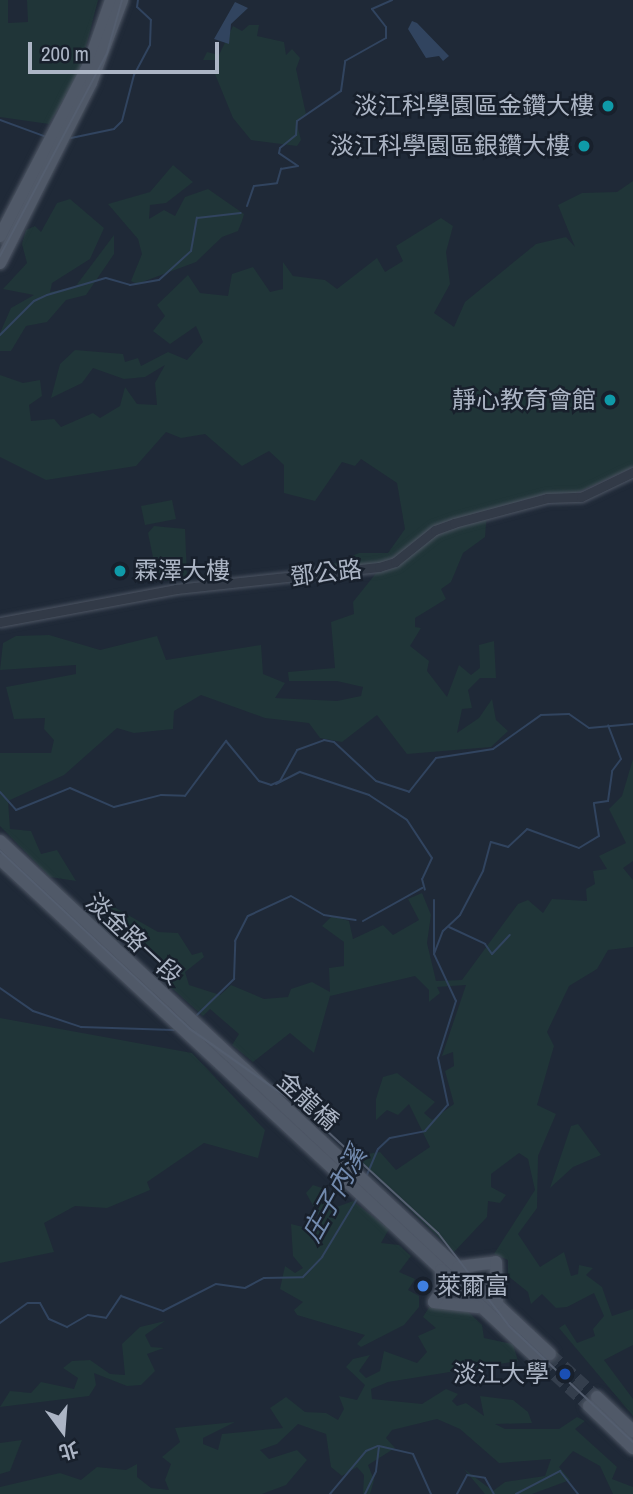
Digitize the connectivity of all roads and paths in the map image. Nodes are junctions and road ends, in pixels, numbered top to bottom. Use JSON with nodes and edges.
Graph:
{"nodes":[{"id":1,"x":111,"y":0,"type":"edge"},
{"id":2,"x":122,"y":0,"type":"edge"},
{"id":3,"x":64,"y":124,"type":"junction"},
{"id":4,"x":51,"y":150,"type":"junction"},
{"id":5,"x":0,"y":236,"type":"edge"},
{"id":6,"x":0,"y":263,"type":"edge"},
{"id":7,"x":633,"y":472,"type":"edge"},
{"id":8,"x":0,"y":622,"type":"edge"},
{"id":9,"x":0,"y":841,"type":"edge"},
{"id":10,"x":0,"y":859,"type":"edge"},
{"id":11,"x":236,"y":1071,"type":"junction"},
{"id":12,"x":437,"y":1255,"type":"junction"},
{"id":13,"x":458,"y":1267,"type":"junction"},
{"id":14,"x":442,"y":1270,"type":"junction"},
{"id":15,"x":497,"y":1303,"type":"junction"},
{"id":16,"x":482,"y":1308,"type":"junction"},
{"id":17,"x":633,"y":1431,"type":"edge"},
{"id":18,"x":633,"y":1448,"type":"edge"}],
"edges":[{"from":1,"to":3,"type":"main road"},
{"from":2,"to":3,"type":"main road"},
{"from":3,"to":4,"type":"main road"},
{"from":4,"to":5,"type":"main road"},
{"from":4,"to":6,"type":"main road"},
{"from":7,"to":8,"type":"street","name":"鄧公路"},
{"from":9,"to":11,"type":"main road","name":"淡金路一段"},
{"from":10,"to":11,"type":"main road","name":"淡金路一段"},
{"from":11,"to":12,"type":"main road","name":"金龍橋"},
{"from":12,"to":13,"type":"main road"},
{"from":12,"to":14,"type":"main road"},
{"from":13,"to":15,"type":"main road"},
{"from":13,"to":15,"type":"main road"},
{"from":14,"to":16,"type":"main road"},
{"from":14,"to":16,"type":"main road"},
{"from":15,"to":16,"type":"main road"},
{"from":17,"to":18,"type":"main road"}]}
